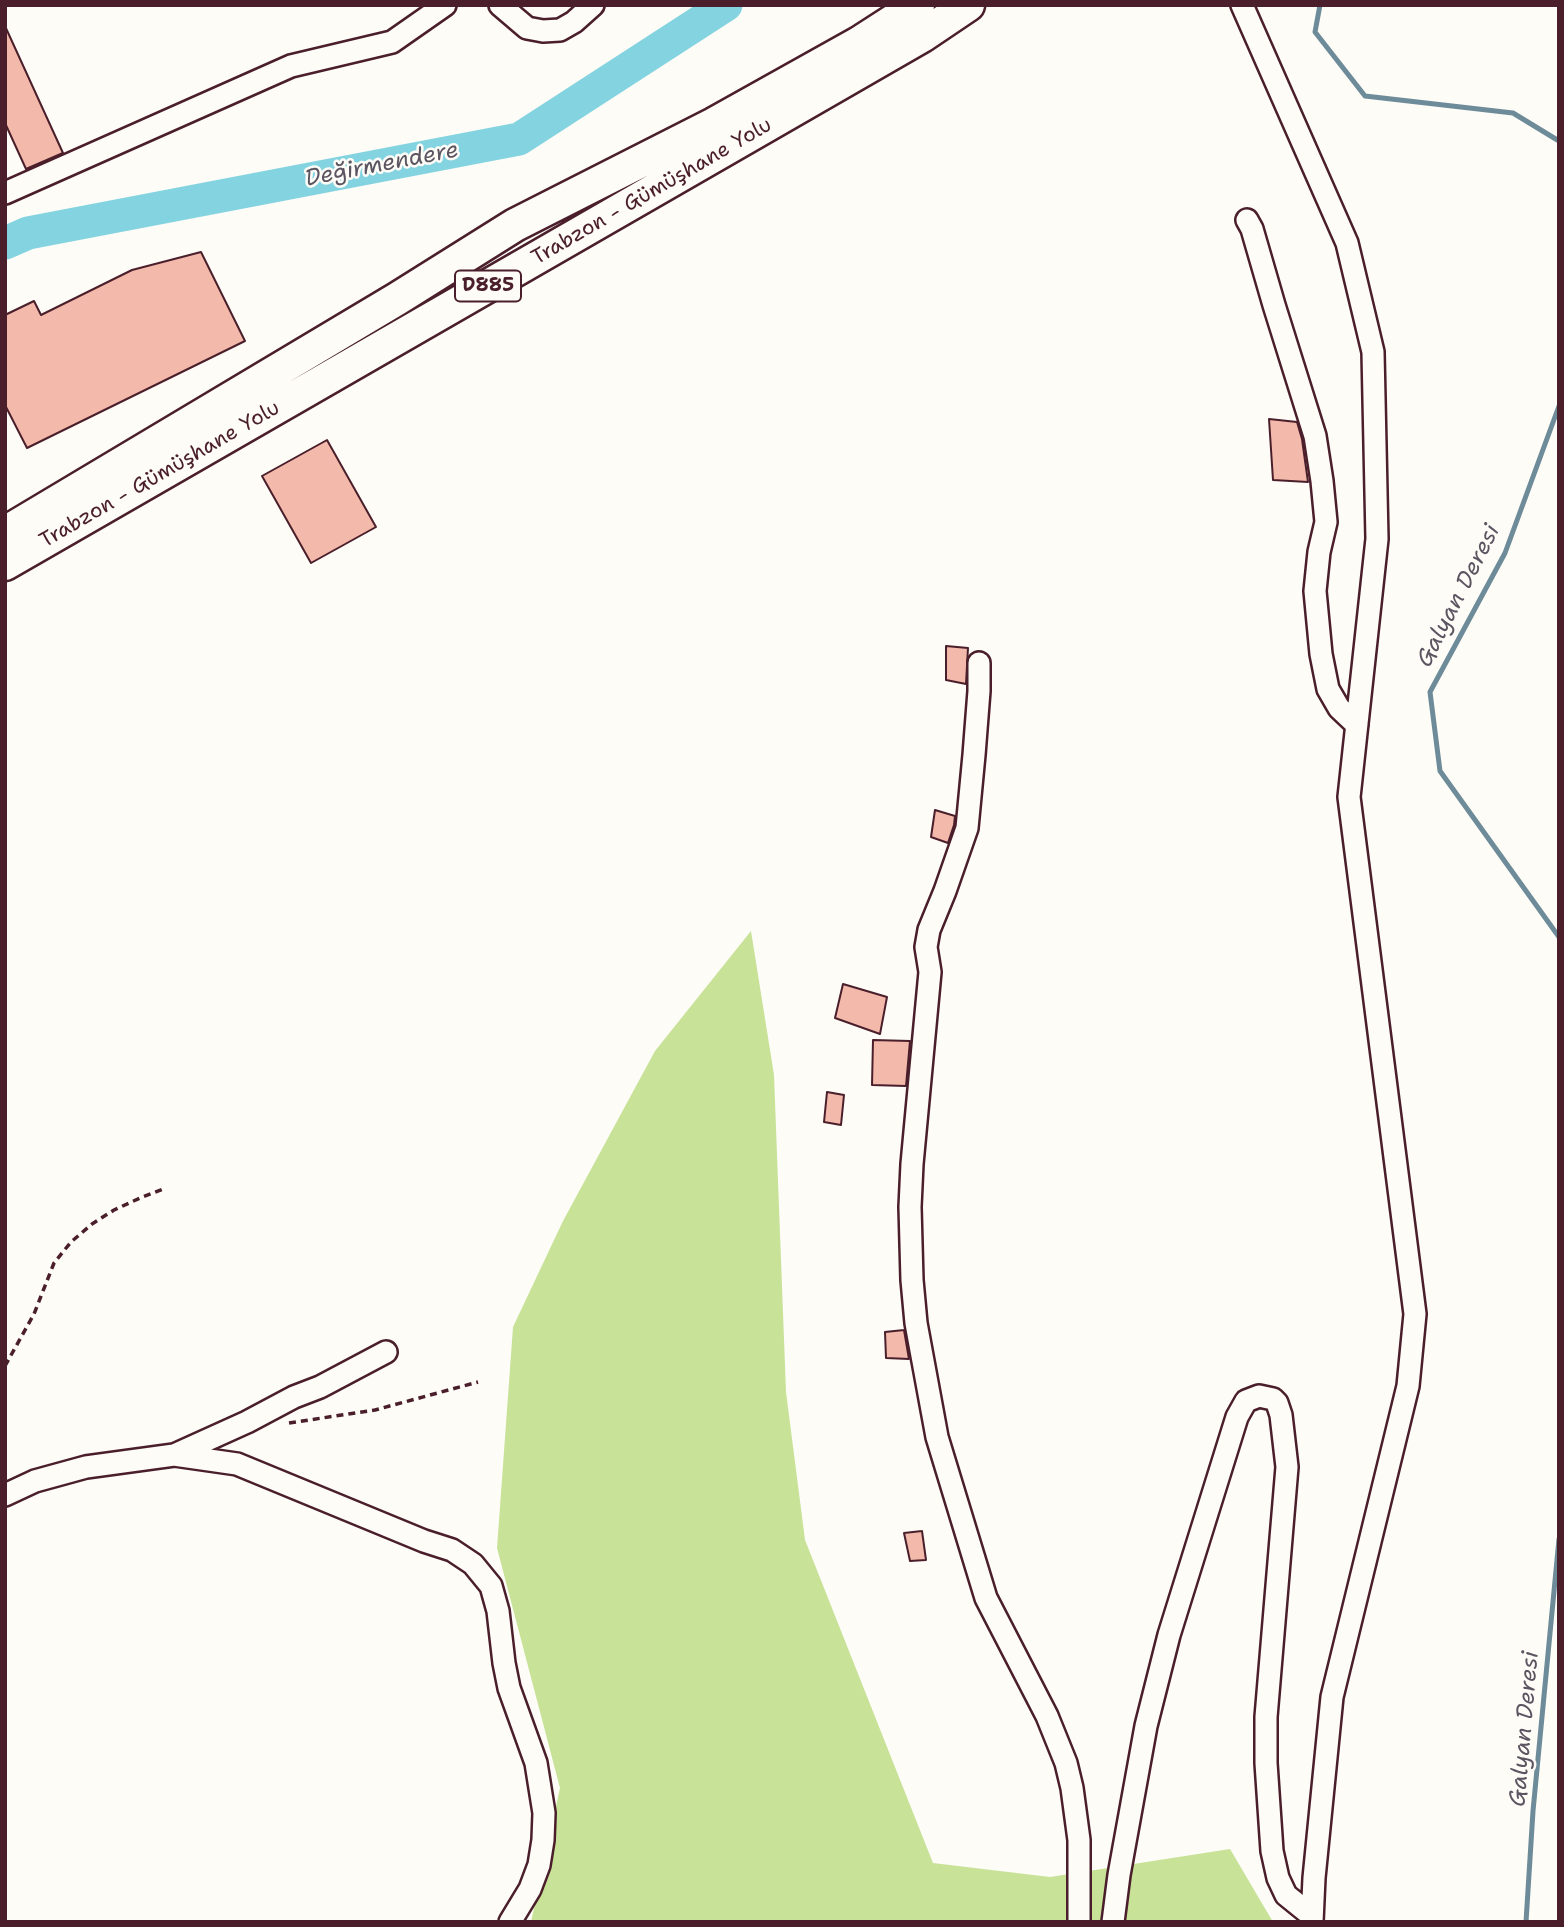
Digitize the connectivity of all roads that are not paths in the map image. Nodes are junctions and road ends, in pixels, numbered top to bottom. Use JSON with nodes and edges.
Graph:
{"nodes":[{"id":1,"x":446,"y":5,"type":"edge"},
{"id":2,"x":500,"y":5,"type":"edge"},
{"id":3,"x":593,"y":5,"type":"edge"},
{"id":4,"x":918,"y":5,"type":"edge"},
{"id":5,"x":968,"y":5,"type":"edge"},
{"id":6,"x":1242,"y":5,"type":"edge"},
{"id":7,"x":5,"y":193,"type":"edge"},
{"id":8,"x":1247,"y":220,"type":"dead end"},
{"id":9,"x":5,"y":533,"type":"edge"},
{"id":10,"x":5,"y":564,"type":"edge"},
{"id":11,"x":979,"y":663,"type":"dead end"},
{"id":12,"x":1357,"y":725,"type":"junction"},
{"id":13,"x":386,"y":1352,"type":"dead end"},
{"id":14,"x":174,"y":1455,"type":"junction"},
{"id":15,"x":5,"y":1495,"type":"edge"},
{"id":16,"x":1312,"y":1919,"type":"edge"},
{"id":17,"x":510,"y":1922,"type":"edge"},
{"id":18,"x":1079,"y":1922,"type":"edge"},
{"id":19,"x":1113,"y":1922,"type":"edge"}],
"edges":[{"from":1,"to":7,"type":"street"},
{"from":2,"to":3,"type":"street"},
{"from":4,"to":9,"type":"highway","name":"Trabzon - Gümüşhane Yolu","number":"D885"},
{"from":5,"to":10,"type":"highway","name":"Trabzon - Gümüşhane Yolu","number":"D885"},
{"from":6,"to":12,"type":"street"},
{"from":8,"to":12,"type":"street"},
{"from":11,"to":18,"type":"street"},
{"from":12,"to":16,"type":"street"},
{"from":13,"to":14,"type":"street"},
{"from":14,"to":15,"type":"street"},
{"from":14,"to":17,"type":"street"},
{"from":16,"to":19,"type":"street"}]}
